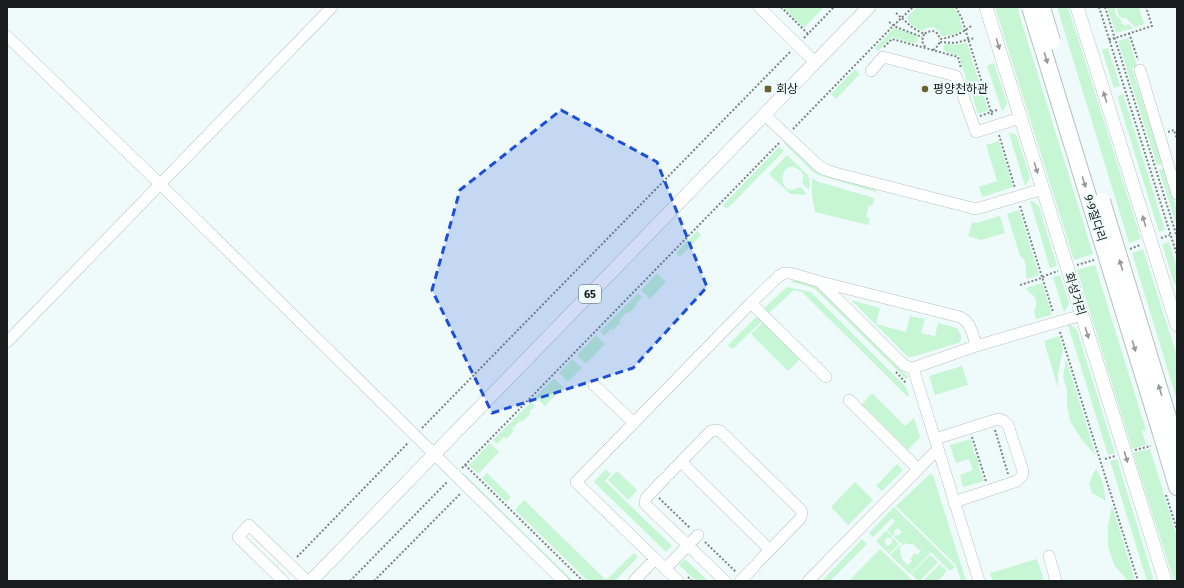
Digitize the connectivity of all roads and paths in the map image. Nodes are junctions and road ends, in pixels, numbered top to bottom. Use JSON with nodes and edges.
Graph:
{"nodes":[{"id":1,"x":332,"y":7,"type":"edge"},
{"id":2,"x":759,"y":7,"type":"edge"},
{"id":3,"x":781,"y":7,"type":"edge"},
{"id":4,"x":834,"y":7,"type":"edge"},
{"id":5,"x":869,"y":7,"type":"edge"},
{"id":6,"x":913,"y":7,"type":"edge"},
{"id":7,"x":956,"y":7,"type":"edge"},
{"id":8,"x":986,"y":7,"type":"edge"},
{"id":9,"x":1030,"y":7,"type":"edge"},
{"id":10,"x":1042,"y":7,"type":"edge"},
{"id":11,"x":1077,"y":7,"type":"edge"},
{"id":12,"x":1099,"y":7,"type":"edge"},
{"id":13,"x":1105,"y":7,"type":"edge"},
{"id":14,"x":1146,"y":7,"type":"edge"},
{"id":15,"x":896,"y":13,"type":"dead end"},
{"id":16,"x":901,"y":18,"type":"junction"},
{"id":17,"x":889,"y":22,"type":"dead end"},
{"id":18,"x":894,"y":25,"type":"junction"},
{"id":19,"x":971,"y":26,"type":"dead end"},
{"id":20,"x":913,"y":28,"type":"junction"},
{"id":21,"x":966,"y":30,"type":"junction"},
{"id":22,"x":910,"y":32,"type":"junction"},
{"id":23,"x":1129,"y":33,"type":"junction"},
{"id":24,"x":808,"y":34,"type":"junction"},
{"id":25,"x":924,"y":34,"type":"junction"},
{"id":26,"x":959,"y":35,"type":"junction"},
{"id":27,"x":7,"y":36,"type":"edge"},
{"id":28,"x":922,"y":37,"type":"junction"},
{"id":29,"x":951,"y":38,"type":"junction"},
{"id":30,"x":975,"y":38,"type":"dead end"},
{"id":31,"x":1115,"y":38,"type":"junction"},
{"id":32,"x":940,"y":40,"type":"junction"},
{"id":33,"x":969,"y":40,"type":"junction"},
{"id":34,"x":1109,"y":40,"type":"junction"},
{"id":35,"x":960,"y":42,"type":"junction"},
{"id":36,"x":952,"y":43,"type":"junction"},
{"id":37,"x":797,"y":45,"type":"junction"},
{"id":38,"x":926,"y":48,"type":"dead end"},
{"id":39,"x":933,"y":50,"type":"dead end"},
{"id":40,"x":816,"y":63,"type":"junction"},
{"id":41,"x":1140,"y":70,"type":"joint"},
{"id":42,"x":870,"y":71,"type":"dead end"},
{"id":43,"x":989,"y":83,"type":"dead end"},
{"id":44,"x":983,"y":85,"type":"junction"},
{"id":45,"x":968,"y":90,"type":"dead end"},
{"id":46,"x":765,"y":115,"type":"junction"},
{"id":47,"x":1020,"y":118,"type":"junction"},
{"id":48,"x":996,"y":126,"type":"junction"},
{"id":49,"x":787,"y":135,"type":"junction"},
{"id":50,"x":160,"y":184,"type":"junction"},
{"id":51,"x":1043,"y":189,"type":"junction"},
{"id":52,"x":1177,"y":194,"type":"edge"},
{"id":53,"x":1017,"y":197,"type":"junction"},
{"id":54,"x":1177,"y":237,"type":"edge"},
{"id":55,"x":1177,"y":254,"type":"edge"},
{"id":56,"x":821,"y":282,"type":"junction"},
{"id":57,"x":1173,"y":299,"type":"edge"},
{"id":58,"x":751,"y":303,"type":"junction"},
{"id":59,"x":1082,"y":315,"type":"junction"},
{"id":60,"x":1057,"y":323,"type":"junction"},
{"id":61,"x":1177,"y":325,"type":"edge"},
{"id":62,"x":7,"y":342,"type":"edge"},
{"id":63,"x":976,"y":346,"type":"junction"},
{"id":64,"x":913,"y":368,"type":"junction"},
{"id":65,"x":893,"y":370,"type":"dead end"},
{"id":66,"x":826,"y":377,"type":"dead end"},
{"id":67,"x":907,"y":384,"type":"dead end"},
{"id":68,"x":594,"y":385,"type":"dead end"},
{"id":69,"x":849,"y":400,"type":"dead end"},
{"id":70,"x":634,"y":423,"type":"junction"},
{"id":71,"x":999,"y":428,"type":"dead end"},
{"id":72,"x":1166,"y":428,"type":"junction"},
{"id":73,"x":415,"y":436,"type":"junction"},
{"id":74,"x":966,"y":438,"type":"dead end"},
{"id":75,"x":936,"y":444,"type":"junction"},
{"id":76,"x":1151,"y":446,"type":"dead end"},
{"id":77,"x":1177,"y":446,"type":"edge"},
{"id":78,"x":1132,"y":451,"type":"dead end"},
{"id":79,"x":434,"y":455,"type":"junction"},
{"id":80,"x":681,"y":462,"type":"junction"},
{"id":81,"x":465,"y":465,"type":"junction"},
{"id":82,"x":918,"y":469,"type":"junction"},
{"id":83,"x":454,"y":474,"type":"junction"},
{"id":84,"x":1011,"y":474,"type":"dead end"},
{"id":85,"x":986,"y":483,"type":"dead end"},
{"id":86,"x":467,"y":486,"type":"junction"},
{"id":87,"x":1177,"y":487,"type":"edge"},
{"id":88,"x":954,"y":502,"type":"junction"},
{"id":89,"x":698,"y":535,"type":"dead end"},
{"id":90,"x":688,"y":546,"type":"junction"},
{"id":91,"x":770,"y":550,"type":"junction"},
{"id":92,"x":1049,"y":556,"type":"dead end"},
{"id":93,"x":295,"y":559,"type":"dead end"},
{"id":94,"x":656,"y":559,"type":"junction"},
{"id":95,"x":665,"y":568,"type":"junction"},
{"id":96,"x":683,"y":579,"type":"edge"},
{"id":97,"x":283,"y":581,"type":"edge"},
{"id":98,"x":307,"y":581,"type":"edge"},
{"id":99,"x":310,"y":581,"type":"edge"},
{"id":100,"x":350,"y":581,"type":"edge"},
{"id":101,"x":374,"y":581,"type":"edge"},
{"id":102,"x":563,"y":581,"type":"edge"},
{"id":103,"x":583,"y":581,"type":"edge"},
{"id":104,"x":634,"y":581,"type":"edge"},
{"id":105,"x":692,"y":581,"type":"edge"},
{"id":106,"x":725,"y":581,"type":"edge"},
{"id":107,"x":740,"y":581,"type":"edge"},
{"id":108,"x":808,"y":581,"type":"edge"},
{"id":109,"x":979,"y":581,"type":"edge"},
{"id":110,"x":1056,"y":581,"type":"edge"},
{"id":111,"x":1138,"y":581,"type":"edge"},
{"id":112,"x":1165,"y":581,"type":"edge"}],
"edges":[{"from":1,"to":50,"type":"street"},
{"from":2,"to":37,"type":"street"},
{"from":3,"to":24,"type":"path"},
{"from":4,"to":24,"type":"path"},
{"from":5,"to":40,"type":"main road","number":"65"},
{"from":6,"to":16,"type":"path"},
{"from":7,"to":21,"type":"path"},
{"from":8,"to":47,"type":"main road","name":"화성거리","one_way":true},
{"from":9,"to":72,"type":"highway","name":"9·9절다리","one_way":true,"bridge":true},
{"from":72,"to":10,"type":"highway","name":"9·9절다리","one_way":true,"bridge":true},
{"from":57,"to":11,"type":"main road","one_way":true},
{"from":12,"to":34,"type":"path"},
{"from":13,"to":31,"type":"path"},
{"from":14,"to":23,"type":"path"},
{"from":15,"to":16,"type":"path"},
{"from":16,"to":18,"type":"path"},
{"from":16,"to":20,"type":"path"},
{"from":17,"to":18,"type":"path"},
{"from":18,"to":22,"type":"path"},
{"from":18,"to":49,"type":"path"},
{"from":19,"to":21,"type":"path"},
{"from":20,"to":22,"type":"path"},
{"from":20,"to":25,"type":"path"},
{"from":21,"to":26,"type":"path"},
{"from":21,"to":33,"type":"path"},
{"from":22,"to":28,"type":"path"},
{"from":23,"to":31,"type":"path"},
{"from":23,"to":41,"type":"path"},
{"from":24,"to":37,"type":"path"},
{"from":25,"to":28,"type":"path"},
{"from":25,"to":32,"type":"path"},
{"from":26,"to":29,"type":"path"},
{"from":26,"to":35,"type":"path"},
{"from":27,"to":50,"type":"street"},
{"from":28,"to":38,"type":"path"},
{"from":29,"to":32,"type":"path"},
{"from":29,"to":36,"type":"path"},
{"from":30,"to":33,"type":"path"},
{"from":31,"to":34,"type":"path"},
{"from":31,"to":54,"type":"path"},
{"from":32,"to":36,"type":"path"},
{"from":32,"to":39,"type":"path"},
{"from":33,"to":35,"type":"path"},
{"from":33,"to":44,"type":"path"},
{"from":34,"to":55,"type":"path"},
{"from":35,"to":36,"type":"path"},
{"from":37,"to":40,"type":"street"},
{"from":37,"to":73,"type":"path"},
{"from":40,"to":46,"type":"main road","number":"65"},
{"from":41,"to":52,"type":"street"},
{"from":42,"to":48,"type":"street"},
{"from":43,"to":44,"type":"path"},
{"from":44,"to":45,"type":"path"},
{"from":44,"to":48,"type":"path"},
{"from":46,"to":49,"type":"street"},
{"from":46,"to":79,"type":"main road","number":"65"},
{"from":47,"to":48,"type":"street"},
{"from":47,"to":51,"type":"main road","name":"화성거리","one_way":true},
{"from":48,"to":53,"type":"path"},
{"from":49,"to":53,"type":"street"},
{"from":49,"to":81,"type":"path"},
{"from":50,"to":62,"type":"street"},
{"from":50,"to":73,"type":"street"},
{"from":51,"to":53,"type":"street"},
{"from":51,"to":59,"type":"main road","name":"화성거리"},
{"from":53,"to":60,"type":"path"},
{"from":56,"to":58,"type":"street"},
{"from":56,"to":63,"type":"street"},
{"from":56,"to":64,"type":"street"},
{"from":57,"to":61,"type":"main road"},
{"from":58,"to":66,"type":"street"},
{"from":58,"to":70,"type":"street"},
{"from":59,"to":60,"type":"street"},
{"from":59,"to":112,"type":"main road","name":"화성거리","one_way":true},
{"from":60,"to":63,"type":"street"},
{"from":60,"to":111,"type":"path"},
{"from":63,"to":64,"type":"street"},
{"from":64,"to":75,"type":"street"},
{"from":65,"to":67,"type":"path"},
{"from":68,"to":70,"type":"street"},
{"from":69,"to":82,"type":"street"},
{"from":70,"to":94,"type":"street"},
{"from":71,"to":84,"type":"path"},
{"from":72,"to":77,"type":"highway"},
{"from":72,"to":87,"type":"highway"},
{"from":73,"to":79,"type":"street"},
{"from":73,"to":93,"type":"path"},
{"from":74,"to":85,"type":"path"},
{"from":75,"to":82,"type":"street"},
{"from":75,"to":88,"type":"street"},
{"from":75,"to":88,"type":"street"},
{"from":76,"to":78,"type":"path"},
{"from":79,"to":83,"type":"street"},
{"from":79,"to":99,"type":"main road","number":"65"},
{"from":80,"to":90,"type":"street"},
{"from":80,"to":91,"type":"street"},
{"from":80,"to":91,"type":"street"},
{"from":81,"to":83,"type":"path"},
{"from":81,"to":103,"type":"path"},
{"from":82,"to":108,"type":"street"},
{"from":83,"to":86,"type":"street"},
{"from":83,"to":100,"type":"path"},
{"from":86,"to":101,"type":"path"},
{"from":86,"to":102,"type":"street"},
{"from":88,"to":109,"type":"street"},
{"from":89,"to":90,"type":"street"},
{"from":90,"to":95,"type":"street"},
{"from":90,"to":106,"type":"street"},
{"from":91,"to":107,"type":"street"},
{"from":92,"to":110,"type":"street"},
{"from":94,"to":95,"type":"street"},
{"from":94,"to":104,"type":"street"},
{"from":95,"to":96,"type":"street"},
{"from":96,"to":105,"type":"path"},
{"from":97,"to":98,"type":"street"}]}
